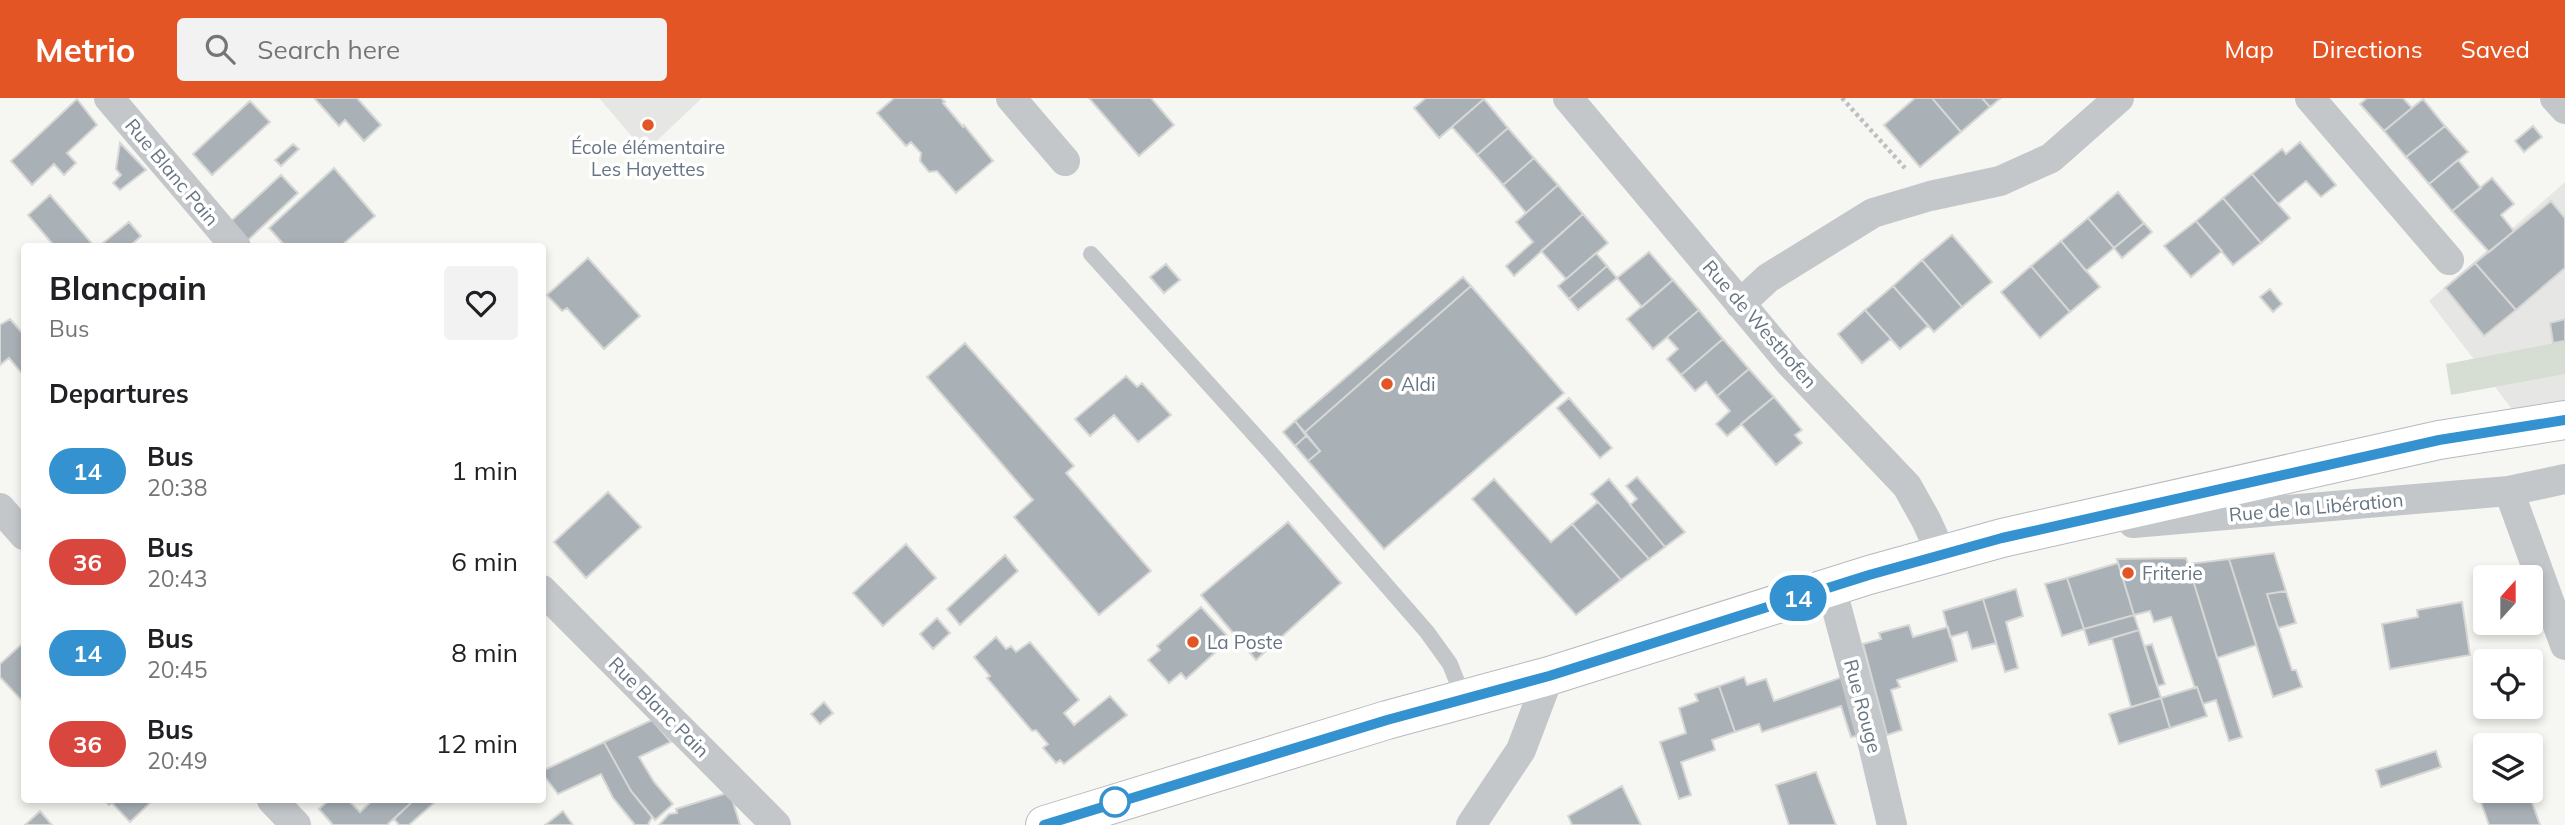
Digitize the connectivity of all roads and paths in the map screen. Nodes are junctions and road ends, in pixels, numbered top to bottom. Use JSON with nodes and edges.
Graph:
{"nodes":[{"id":1,"x":109,"y":98,"type":"edge"},
{"id":2,"x":1012,"y":98,"type":"edge"},
{"id":3,"x":1569,"y":98,"type":"edge"},
{"id":4,"x":1842,"y":98,"type":"edge"},
{"id":5,"x":2119,"y":98,"type":"edge"},
{"id":6,"x":2310,"y":98,"type":"edge"},
{"id":7,"x":2555,"y":98,"type":"edge"},
{"id":8,"x":2565,"y":109,"type":"edge"},
{"id":9,"x":1065,"y":161,"type":"dead end"},
{"id":10,"x":1930,"y":196,"type":"junction"},
{"id":11,"x":233,"y":243,"type":"edge"},
{"id":12,"x":1091,"y":254,"type":"dead end"},
{"id":13,"x":2449,"y":260,"type":"dead end"},
{"id":14,"x":1740,"y":304,"type":"junction"},
{"id":15,"x":2565,"y":420,"type":"edge"},
{"id":16,"x":2565,"y":479,"type":"edge"},
{"id":17,"x":2509,"y":491,"type":"junction"},
{"id":18,"x":0,"y":509,"type":"edge"},
{"id":19,"x":2067,"y":523,"type":"junction"},
{"id":20,"x":21,"y":532,"type":"edge"},
{"id":21,"x":1942,"y":555,"type":"junction"},
{"id":22,"x":1831,"y":587,"type":"junction"},
{"id":23,"x":546,"y":594,"type":"edge"},
{"id":24,"x":2565,"y":645,"type":"edge"},
{"id":25,"x":1549,"y":676,"type":"junction"},
{"id":26,"x":1464,"y":699,"type":"junction"},
{"id":27,"x":275,"y":803,"type":"edge"},
{"id":28,"x":296,"y":825,"type":"edge"},
{"id":29,"x":776,"y":825,"type":"edge"},
{"id":30,"x":1045,"y":825,"type":"edge"},
{"id":31,"x":1471,"y":825,"type":"edge"},
{"id":32,"x":1892,"y":825,"type":"edge"}],
"edges":[{"from":1,"to":11,"type":"street","name":"Rue Blanc Pain"},
{"from":2,"to":9,"type":"street"},
{"from":3,"to":14,"type":"street","name":"Rue de Westhofen"},
{"from":4,"to":10,"type":"path"},
{"from":5,"to":10,"type":"street"},
{"from":6,"to":13,"type":"street"},
{"from":7,"to":8,"type":"street"},
{"from":10,"to":14,"type":"street"},
{"from":12,"to":26,"type":"lane"},
{"from":14,"to":21,"type":"street","name":"Rue de Westhofen"},
{"from":15,"to":19,"type":"main road","name":"Rue de la Libération"},
{"from":16,"to":17,"type":"street","name":"Rue de la Libération"},
{"from":17,"to":19,"type":"street","name":"Rue de la Libération"},
{"from":17,"to":24,"type":"street"},
{"from":18,"to":20,"type":"street"},
{"from":19,"to":21,"type":"main road","name":"Rue de la Libération"},
{"from":21,"to":22,"type":"main road","name":"Rue de la Libération"},
{"from":22,"to":25,"type":"main road","name":"Rue de la Libération"},
{"from":22,"to":32,"type":"street","name":"Rue Rouge"},
{"from":23,"to":29,"type":"street","name":"Rue Blanc Pain"},
{"from":25,"to":26,"type":"main road","name":"Rue de la Libération"},
{"from":25,"to":31,"type":"street"},
{"from":26,"to":30,"type":"main road","name":"Rue de la Libération"},
{"from":27,"to":28,"type":"street"}]}
